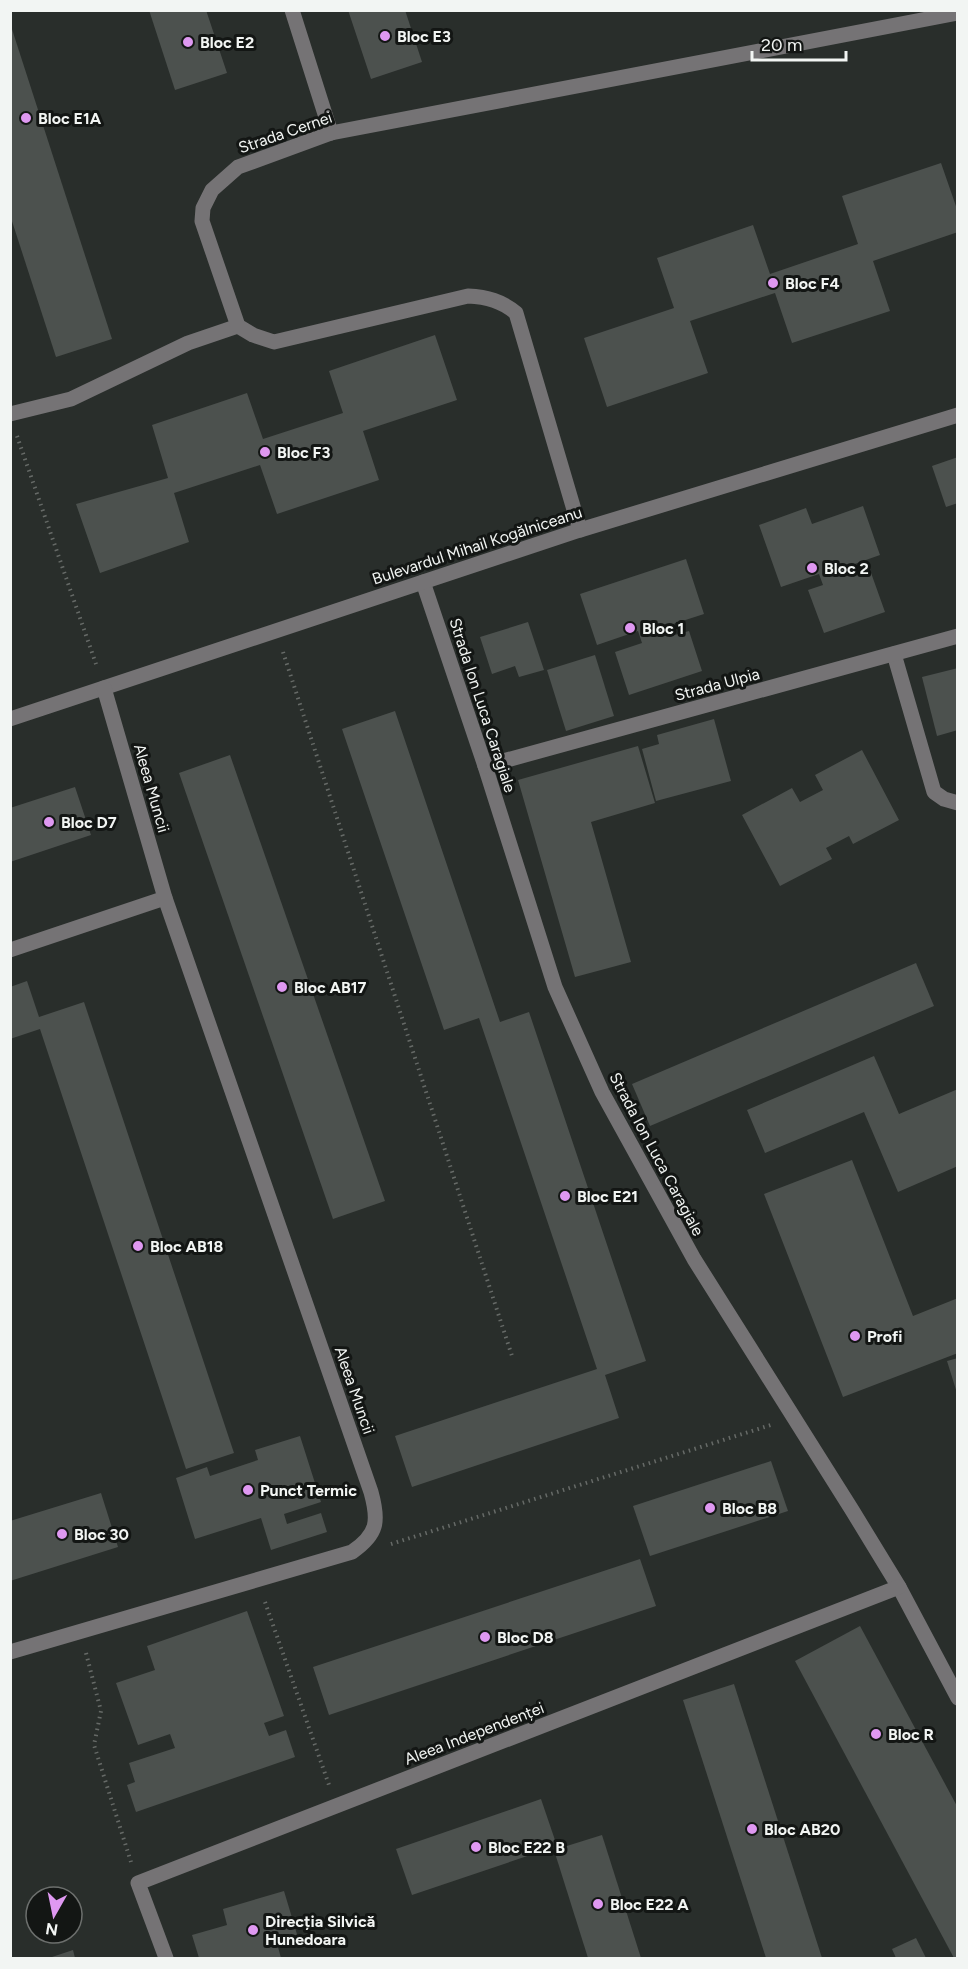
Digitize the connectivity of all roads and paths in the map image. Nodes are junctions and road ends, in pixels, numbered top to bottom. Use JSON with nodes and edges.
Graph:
{"nodes":[{"id":1,"x":292,"y":10,"type":"edge"},
{"id":2,"x":957,"y":13,"type":"edge"},
{"id":3,"x":921,"y":15,"type":"edge"},
{"id":4,"x":331,"y":133,"type":"junction"},
{"id":5,"x":238,"y":326,"type":"junction"},
{"id":6,"x":957,"y":415,"type":"edge"},
{"id":7,"x":12,"y":421,"type":"edge"},
{"id":8,"x":580,"y":530,"type":"junction"},
{"id":9,"x":423,"y":582,"type":"junction"},
{"id":10,"x":276,"y":631,"type":"junction"},
{"id":11,"x":957,"y":636,"type":"edge"},
{"id":12,"x":894,"y":654,"type":"junction"},
{"id":13,"x":104,"y":688,"type":"junction"},
{"id":14,"x":10,"y":719,"type":"edge"},
{"id":15,"x":486,"y":766,"type":"junction"},
{"id":16,"x":957,"y":803,"type":"edge"},
{"id":17,"x":165,"y":898,"type":"junction"},
{"id":18,"x":10,"y":950,"type":"edge"},
{"id":19,"x":512,"y":1356,"type":"dead end"},
{"id":20,"x":794,"y":1418,"type":"junction"},
{"id":21,"x":366,"y":1542,"type":"junction"},
{"id":22,"x":258,"y":1580,"type":"junction"},
{"id":23,"x":899,"y":1587,"type":"junction"},
{"id":24,"x":80,"y":1632,"type":"junction"},
{"id":25,"x":10,"y":1652,"type":"edge"},
{"id":26,"x":957,"y":1698,"type":"edge"},
{"id":27,"x":336,"y":1806,"type":"junction"},
{"id":28,"x":138,"y":1883,"type":"junction"},
{"id":29,"x":166,"y":1959,"type":"edge"}],
"edges":[{"from":1,"to":4,"type":"street"},
{"from":2,"to":3,"type":"street","name":"Strada Cernei"},
{"from":3,"to":4,"type":"street","name":"Strada Cernei"},
{"from":4,"to":5,"type":"street","name":"Strada Cernei"},
{"from":5,"to":7,"type":"street"},
{"from":5,"to":8,"type":"street"},
{"from":6,"to":8,"type":"street","name":"Bulevardul Mihail Kogălniceanu"},
{"from":7,"to":13,"type":"path"},
{"from":8,"to":9,"type":"street","name":"Bulevardul Mihail Kogălniceanu"},
{"from":9,"to":10,"type":"street","name":"Bulevardul Mihail Kogălniceanu"},
{"from":9,"to":15,"type":"street","name":"Strada Ion Luca Caragiale"},
{"from":10,"to":13,"type":"street","name":"Bulevardul Mihail Kogălniceanu"},
{"from":10,"to":19,"type":"path"},
{"from":11,"to":12,"type":"street","name":"Strada Ulpia"},
{"from":12,"to":15,"type":"street","name":"Strada Ulpia"},
{"from":12,"to":16,"type":"street"},
{"from":13,"to":14,"type":"street","name":"Bulevardul Mihail Kogălniceanu"},
{"from":13,"to":17,"type":"street","name":"Aleea Muncii"},
{"from":15,"to":20,"type":"street","name":"Strada Ion Luca Caragiale"},
{"from":17,"to":18,"type":"street"},
{"from":17,"to":21,"type":"street","name":"Aleea Muncii"},
{"from":20,"to":21,"type":"path"},
{"from":20,"to":23,"type":"street","name":"Strada Ion Luca Caragiale"},
{"from":21,"to":22,"type":"street"},
{"from":22,"to":24,"type":"street"},
{"from":22,"to":27,"type":"path"},
{"from":23,"to":26,"type":"street","name":"Strada Ion Luca Caragiale"},
{"from":23,"to":27,"type":"street","name":"Aleea Independenței"},
{"from":24,"to":25,"type":"street"},
{"from":24,"to":28,"type":"path"},
{"from":27,"to":28,"type":"street","name":"Aleea Independenței"},
{"from":28,"to":29,"type":"street"}]}
